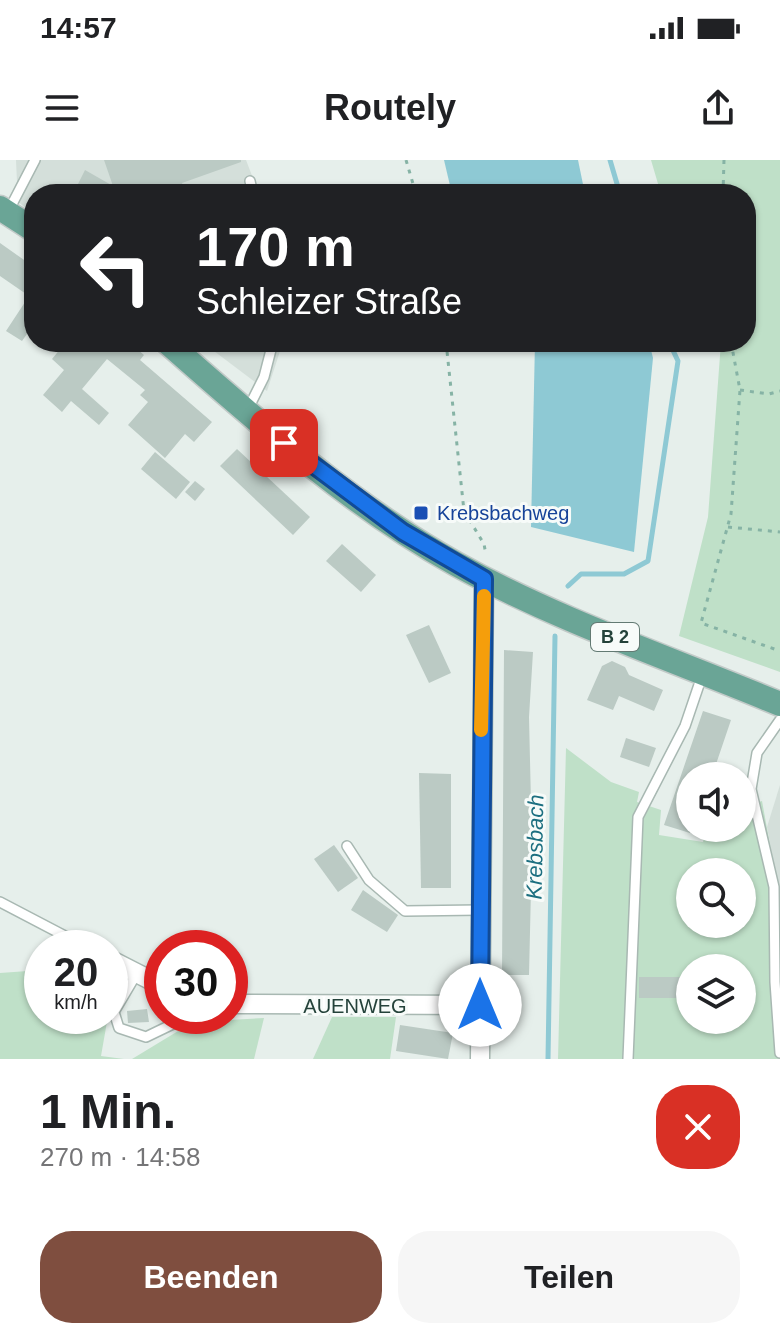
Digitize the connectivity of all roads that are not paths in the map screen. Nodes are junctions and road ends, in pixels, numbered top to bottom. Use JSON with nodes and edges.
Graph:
{"nodes":[{"id":1,"x":35,"y":160,"type":"edge"},
{"id":2,"x":250,"y":181,"type":"dead end"},
{"id":3,"x":251,"y":184,"type":"edge"},
{"id":4,"x":4,"y":211,"type":"edge"},
{"id":5,"x":24,"y":224,"type":"edge"},
{"id":6,"x":178,"y":352,"type":"edge"},
{"id":7,"x":270,"y":352,"type":"edge"},
{"id":8,"x":246,"y":412,"type":"junction"},
{"id":9,"x":484,"y":579,"type":"junction"},
{"id":10,"x":704,"y":673,"type":"junction"},
{"id":11,"x":780,"y":704,"type":"edge"},
{"id":12,"x":780,"y":720,"type":"edge"},
{"id":13,"x":347,"y":846,"type":"dead end"},
{"id":14,"x":0,"y":902,"type":"edge"},
{"id":15,"x":480,"y":910,"type":"junction"},
{"id":16,"x":54,"y":930,"type":"edge"},
{"id":17,"x":128,"y":969,"type":"edge"},
{"id":18,"x":137,"y":973,"type":"junction"},
{"id":19,"x":144,"y":977,"type":"edge"},
{"id":20,"x":248,"y":1004,"type":"edge"},
{"id":21,"x":480,"y":1005,"type":"junction"},
{"id":22,"x":152,"y":1034,"type":"edge"},
{"id":23,"x":780,"y":1053,"type":"edge"},
{"id":24,"x":480,"y":1059,"type":"edge"},
{"id":25,"x":628,"y":1059,"type":"edge"}],
"edges":[{"from":1,"to":4,"type":"lane"},
{"from":2,"to":3,"type":"lane"},
{"from":4,"to":5,"type":"main road"},
{"from":6,"to":8,"type":"main road","number":"B 2"},
{"from":7,"to":8,"type":"lane"},
{"from":8,"to":9,"type":"main road","number":"B 2"},
{"from":9,"to":10,"type":"main road","number":"B 2"},
{"from":9,"to":15,"type":"street"},
{"from":10,"to":11,"type":"main road","number":"B 2"},
{"from":10,"to":25,"type":"lane"},
{"from":12,"to":23,"type":"lane"},
{"from":13,"to":15,"type":"lane"},
{"from":14,"to":16,"type":"lane"},
{"from":15,"to":21,"type":"street"},
{"from":17,"to":18,"type":"street"},
{"from":18,"to":19,"type":"street"},
{"from":18,"to":22,"type":"lane"},
{"from":20,"to":21,"type":"street","name":"AUENWEG"},
{"from":21,"to":24,"type":"street"}]}
